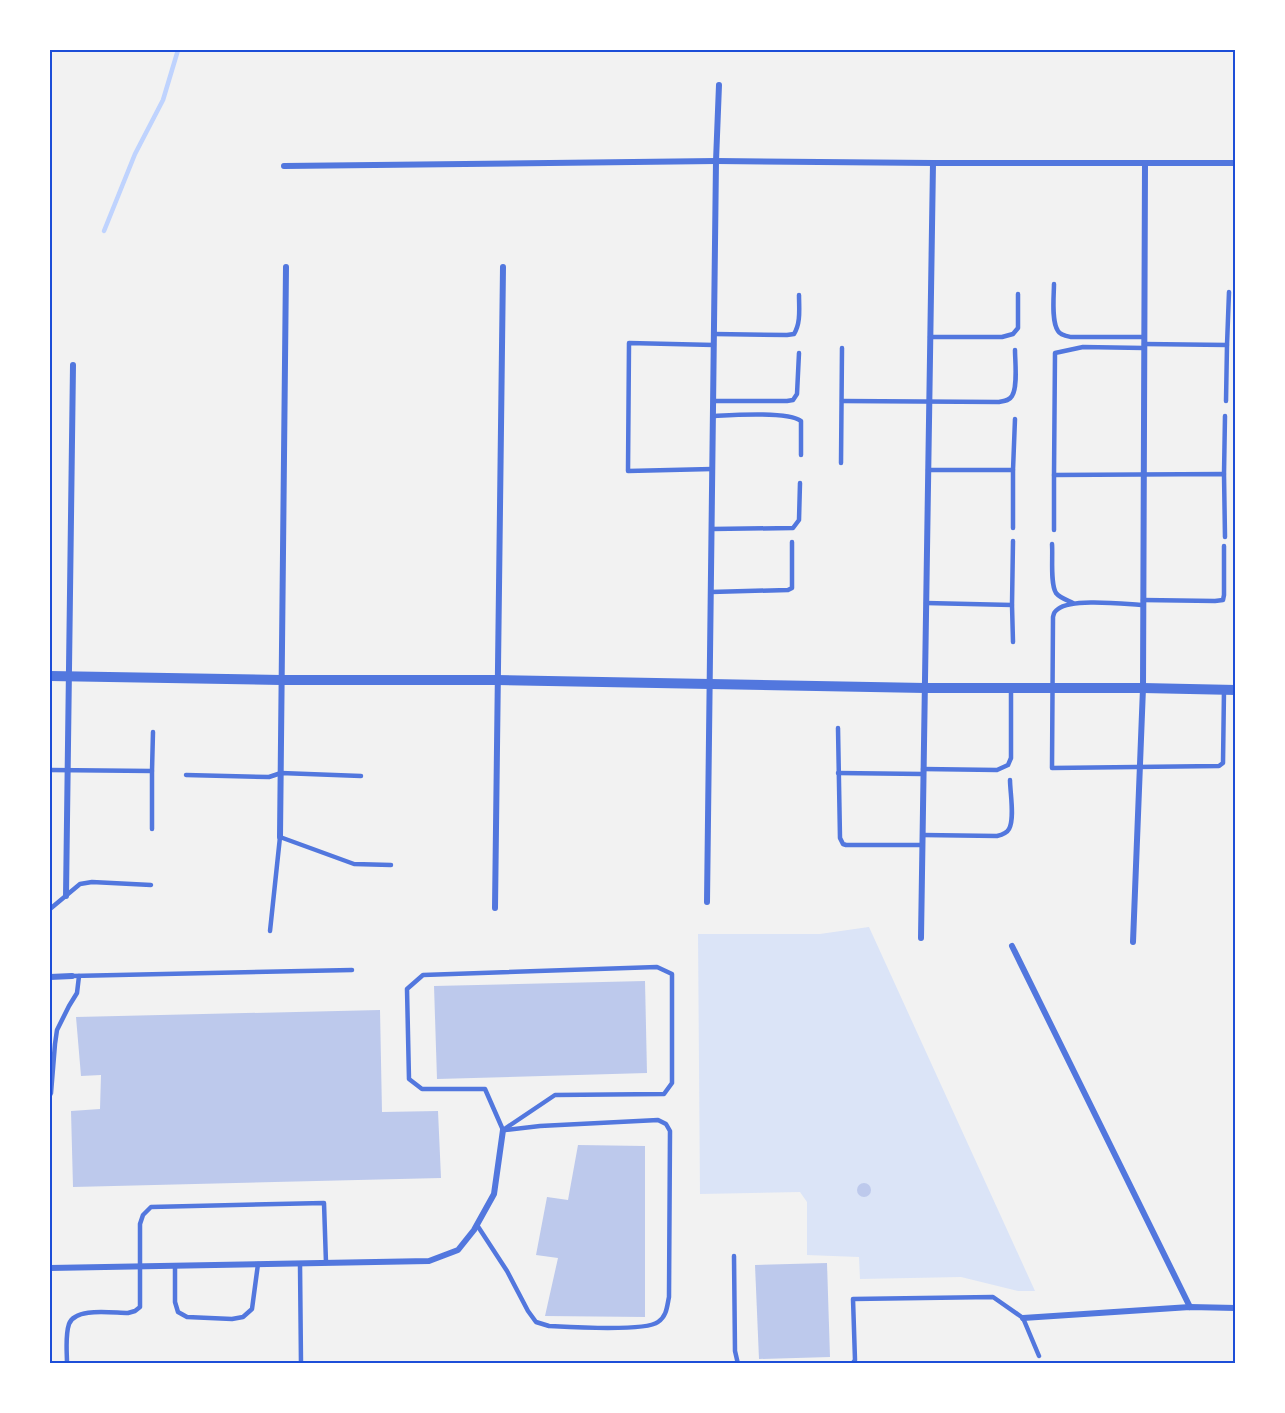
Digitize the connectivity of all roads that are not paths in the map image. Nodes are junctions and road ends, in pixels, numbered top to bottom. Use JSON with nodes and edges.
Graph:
{"nodes":[{"id":1,"x":719,"y":85,"type":"dead end"},
{"id":2,"x":716,"y":160,"type":"junction"},
{"id":3,"x":933,"y":163,"type":"junction"},
{"id":4,"x":1145,"y":163,"type":"junction"},
{"id":5,"x":1236,"y":163,"type":"edge"},
{"id":6,"x":284,"y":166,"type":"dead end"},
{"id":7,"x":286,"y":267,"type":"dead end"},
{"id":8,"x":503,"y":267,"type":"dead end"},
{"id":9,"x":1054,"y":284,"type":"dead end"},
{"id":10,"x":1229,"y":292,"type":"dead end"},
{"id":11,"x":1018,"y":294,"type":"dead end"},
{"id":12,"x":799,"y":295,"type":"dead end"},
{"id":13,"x":714,"y":334,"type":"junction"},
{"id":14,"x":930,"y":336,"type":"junction"},
{"id":15,"x":1144,"y":343,"type":"junction"},
{"id":16,"x":714,"y":345,"type":"junction"},
{"id":17,"x":1227,"y":345,"type":"junction"},
{"id":18,"x":842,"y":348,"type":"dead end"},
{"id":19,"x":1015,"y":350,"type":"dead end"},
{"id":20,"x":799,"y":353,"type":"dead end"},
{"id":21,"x":73,"y":365,"type":"dead end"},
{"id":22,"x":713,"y":401,"type":"junction"},
{"id":23,"x":842,"y":401,"type":"junction"},
{"id":24,"x":929,"y":401,"type":"junction"},
{"id":25,"x":1226,"y":401,"type":"dead end"},
{"id":26,"x":713,"y":416,"type":"junction"},
{"id":27,"x":1225,"y":416,"type":"dead end"},
{"id":28,"x":1015,"y":419,"type":"dead end"},
{"id":29,"x":801,"y":455,"type":"dead end"},
{"id":30,"x":841,"y":463,"type":"dead end"},
{"id":31,"x":712,"y":469,"type":"junction"},
{"id":32,"x":928,"y":470,"type":"junction"},
{"id":33,"x":1013,"y":470,"type":"junction"},
{"id":34,"x":1144,"y":474,"type":"junction"},
{"id":35,"x":1224,"y":474,"type":"junction"},
{"id":36,"x":1054,"y":475,"type":"junction"},
{"id":37,"x":800,"y":483,"type":"dead end"},
{"id":38,"x":1013,"y":528,"type":"dead end"},
{"id":39,"x":712,"y":529,"type":"junction"},
{"id":40,"x":1054,"y":530,"type":"dead end"},
{"id":41,"x":1225,"y":537,"type":"dead end"},
{"id":42,"x":1013,"y":541,"type":"dead end"},
{"id":43,"x":792,"y":542,"type":"dead end"},
{"id":44,"x":1053,"y":544,"type":"dead end"},
{"id":45,"x":1224,"y":546,"type":"dead end"},
{"id":46,"x":711,"y":592,"type":"junction"},
{"id":47,"x":926,"y":603,"type":"junction"},
{"id":48,"x":1072,"y":603,"type":"junction"},
{"id":49,"x":1143,"y":603,"type":"junction"},
{"id":50,"x":1012,"y":605,"type":"junction"},
{"id":51,"x":1012,"y":642,"type":"dead end"},
{"id":52,"x":50,"y":676,"type":"edge"},
{"id":53,"x":68,"y":676,"type":"junction"},
{"id":54,"x":281,"y":680,"type":"junction"},
{"id":55,"x":497,"y":680,"type":"junction"},
{"id":56,"x":710,"y":684,"type":"junction"},
{"id":57,"x":925,"y":688,"type":"junction"},
{"id":58,"x":1011,"y":688,"type":"junction"},
{"id":59,"x":1052,"y":688,"type":"junction"},
{"id":60,"x":1143,"y":688,"type":"junction"},
{"id":61,"x":1224,"y":690,"type":"junction"},
{"id":62,"x":1236,"y":690,"type":"edge"},
{"id":63,"x":838,"y":728,"type":"dead end"},
{"id":64,"x":153,"y":732,"type":"dead end"},
{"id":65,"x":1140,"y":767,"type":"junction"},
{"id":66,"x":50,"y":770,"type":"edge"},
{"id":67,"x":67,"y":770,"type":"junction"},
{"id":68,"x":152,"y":771,"type":"junction"},
{"id":69,"x":923,"y":771,"type":"junction"},
{"id":70,"x":281,"y":773,"type":"junction"},
{"id":71,"x":838,"y":773,"type":"junction"},
{"id":72,"x":186,"y":775,"type":"dead end"},
{"id":73,"x":361,"y":776,"type":"dead end"},
{"id":74,"x":1010,"y":780,"type":"dead end"},
{"id":75,"x":152,"y":829,"type":"dead end"},
{"id":76,"x":923,"y":835,"type":"junction"},
{"id":77,"x":280,"y":837,"type":"junction"},
{"id":78,"x":922,"y":845,"type":"junction"},
{"id":79,"x":391,"y":865,"type":"dead end"},
{"id":80,"x":151,"y":885,"type":"dead end"},
{"id":81,"x":66,"y":896,"type":"junction"},
{"id":82,"x":707,"y":902,"type":"dead end"},
{"id":83,"x":495,"y":908,"type":"dead end"},
{"id":84,"x":50,"y":909,"type":"edge"},
{"id":85,"x":270,"y":931,"type":"dead end"},
{"id":86,"x":921,"y":938,"type":"dead end"},
{"id":87,"x":1133,"y":942,"type":"dead end"},
{"id":88,"x":1012,"y":946,"type":"dead end"},
{"id":89,"x":352,"y":970,"type":"dead end"},
{"id":90,"x":76,"y":976,"type":"junction"},
{"id":91,"x":50,"y":977,"type":"edge"},
{"id":92,"x":50,"y":1095,"type":"edge"},
{"id":93,"x":503,"y":1130,"type":"junction"},
{"id":94,"x":477,"y":1225,"type":"junction"},
{"id":95,"x":734,"y":1256,"type":"dead end"},
{"id":96,"x":326,"y":1263,"type":"junction"},
{"id":97,"x":258,"y":1264,"type":"junction"},
{"id":98,"x":300,"y":1264,"type":"junction"},
{"id":99,"x":175,"y":1266,"type":"junction"},
{"id":100,"x":140,"y":1267,"type":"junction"},
{"id":101,"x":50,"y":1268,"type":"edge"},
{"id":102,"x":1190,"y":1307,"type":"junction"},
{"id":103,"x":1236,"y":1308,"type":"edge"},
{"id":104,"x":1023,"y":1318,"type":"junction"},
{"id":105,"x":1039,"y":1356,"type":"dead end"},
{"id":106,"x":67,"y":1364,"type":"edge"},
{"id":107,"x":301,"y":1364,"type":"edge"},
{"id":108,"x":738,"y":1364,"type":"edge"},
{"id":109,"x":852,"y":1364,"type":"edge"}],
"edges":[{"from":1,"to":2,"type":"street"},
{"from":2,"to":3,"type":"street"},
{"from":2,"to":6,"type":"street"},
{"from":2,"to":13,"type":"street"},
{"from":3,"to":4,"type":"street"},
{"from":3,"to":14,"type":"street"},
{"from":4,"to":5,"type":"street"},
{"from":4,"to":15,"type":"street"},
{"from":7,"to":54,"type":"street"},
{"from":8,"to":55,"type":"street"},
{"from":9,"to":15,"type":"lane"},
{"from":10,"to":17,"type":"lane"},
{"from":11,"to":14,"type":"lane"},
{"from":12,"to":13,"type":"lane"},
{"from":13,"to":16,"type":"street"},
{"from":14,"to":24,"type":"street"},
{"from":15,"to":17,"type":"lane"},
{"from":15,"to":34,"type":"street"},
{"from":15,"to":36,"type":"lane"},
{"from":16,"to":22,"type":"street"},
{"from":16,"to":31,"type":"lane"},
{"from":17,"to":25,"type":"lane"},
{"from":18,"to":23,"type":"lane"},
{"from":19,"to":24,"type":"lane"},
{"from":20,"to":22,"type":"lane"},
{"from":21,"to":53,"type":"street"},
{"from":22,"to":26,"type":"street"},
{"from":23,"to":24,"type":"lane"},
{"from":23,"to":30,"type":"lane"},
{"from":24,"to":32,"type":"street"},
{"from":26,"to":29,"type":"lane"},
{"from":26,"to":31,"type":"street"},
{"from":27,"to":35,"type":"lane"},
{"from":28,"to":33,"type":"lane"},
{"from":31,"to":39,"type":"street"},
{"from":32,"to":33,"type":"lane"},
{"from":32,"to":47,"type":"street"},
{"from":33,"to":38,"type":"lane"},
{"from":34,"to":35,"type":"lane"},
{"from":34,"to":36,"type":"lane"},
{"from":34,"to":49,"type":"street"},
{"from":35,"to":41,"type":"lane"},
{"from":36,"to":40,"type":"lane"},
{"from":37,"to":39,"type":"lane"},
{"from":39,"to":46,"type":"street"},
{"from":42,"to":50,"type":"lane"},
{"from":43,"to":46,"type":"lane"},
{"from":44,"to":48,"type":"lane"},
{"from":45,"to":49,"type":"lane"},
{"from":46,"to":56,"type":"street"},
{"from":47,"to":50,"type":"lane"},
{"from":47,"to":57,"type":"street"},
{"from":48,"to":49,"type":"lane"},
{"from":48,"to":59,"type":"lane"},
{"from":49,"to":60,"type":"street"},
{"from":50,"to":51,"type":"lane"},
{"from":52,"to":53,"type":"street"},
{"from":53,"to":54,"type":"street"},
{"from":53,"to":67,"type":"street"},
{"from":54,"to":55,"type":"street"},
{"from":54,"to":70,"type":"street"},
{"from":55,"to":56,"type":"street"},
{"from":55,"to":83,"type":"street"},
{"from":56,"to":57,"type":"street"},
{"from":56,"to":82,"type":"street"},
{"from":57,"to":58,"type":"street"},
{"from":57,"to":69,"type":"street"},
{"from":58,"to":59,"type":"street"},
{"from":58,"to":69,"type":"lane"},
{"from":59,"to":60,"type":"street"},
{"from":59,"to":65,"type":"lane"},
{"from":60,"to":61,"type":"street"},
{"from":60,"to":65,"type":"street"},
{"from":61,"to":62,"type":"street"},
{"from":61,"to":65,"type":"lane"},
{"from":63,"to":71,"type":"lane"},
{"from":64,"to":68,"type":"lane"},
{"from":65,"to":87,"type":"street"},
{"from":66,"to":67,"type":"lane"},
{"from":67,"to":68,"type":"lane"},
{"from":67,"to":81,"type":"street"},
{"from":68,"to":75,"type":"lane"},
{"from":69,"to":71,"type":"lane"},
{"from":69,"to":76,"type":"street"},
{"from":70,"to":72,"type":"lane"},
{"from":70,"to":73,"type":"lane"},
{"from":70,"to":77,"type":"street"},
{"from":71,"to":78,"type":"lane"},
{"from":74,"to":76,"type":"lane"},
{"from":76,"to":78,"type":"street"},
{"from":77,"to":79,"type":"lane"},
{"from":77,"to":85,"type":"lane"},
{"from":78,"to":86,"type":"street"},
{"from":80,"to":81,"type":"lane"},
{"from":81,"to":84,"type":"lane"},
{"from":88,"to":102,"type":"street"},
{"from":89,"to":90,"type":"lane"},
{"from":90,"to":91,"type":"street"},
{"from":90,"to":92,"type":"lane"},
{"from":93,"to":93,"type":"lane"},
{"from":93,"to":94,"type":"street"},
{"from":93,"to":94,"type":"lane"},
{"from":94,"to":96,"type":"street"},
{"from":95,"to":108,"type":"lane"},
{"from":96,"to":98,"type":"street"},
{"from":96,"to":100,"type":"lane"},
{"from":97,"to":98,"type":"street"},
{"from":97,"to":99,"type":"street"},
{"from":97,"to":99,"type":"lane"},
{"from":98,"to":107,"type":"lane"},
{"from":99,"to":100,"type":"street"},
{"from":100,"to":101,"type":"street"},
{"from":100,"to":106,"type":"lane"},
{"from":102,"to":103,"type":"street"},
{"from":102,"to":104,"type":"street"},
{"from":104,"to":105,"type":"lane"},
{"from":104,"to":109,"type":"lane"}]}
